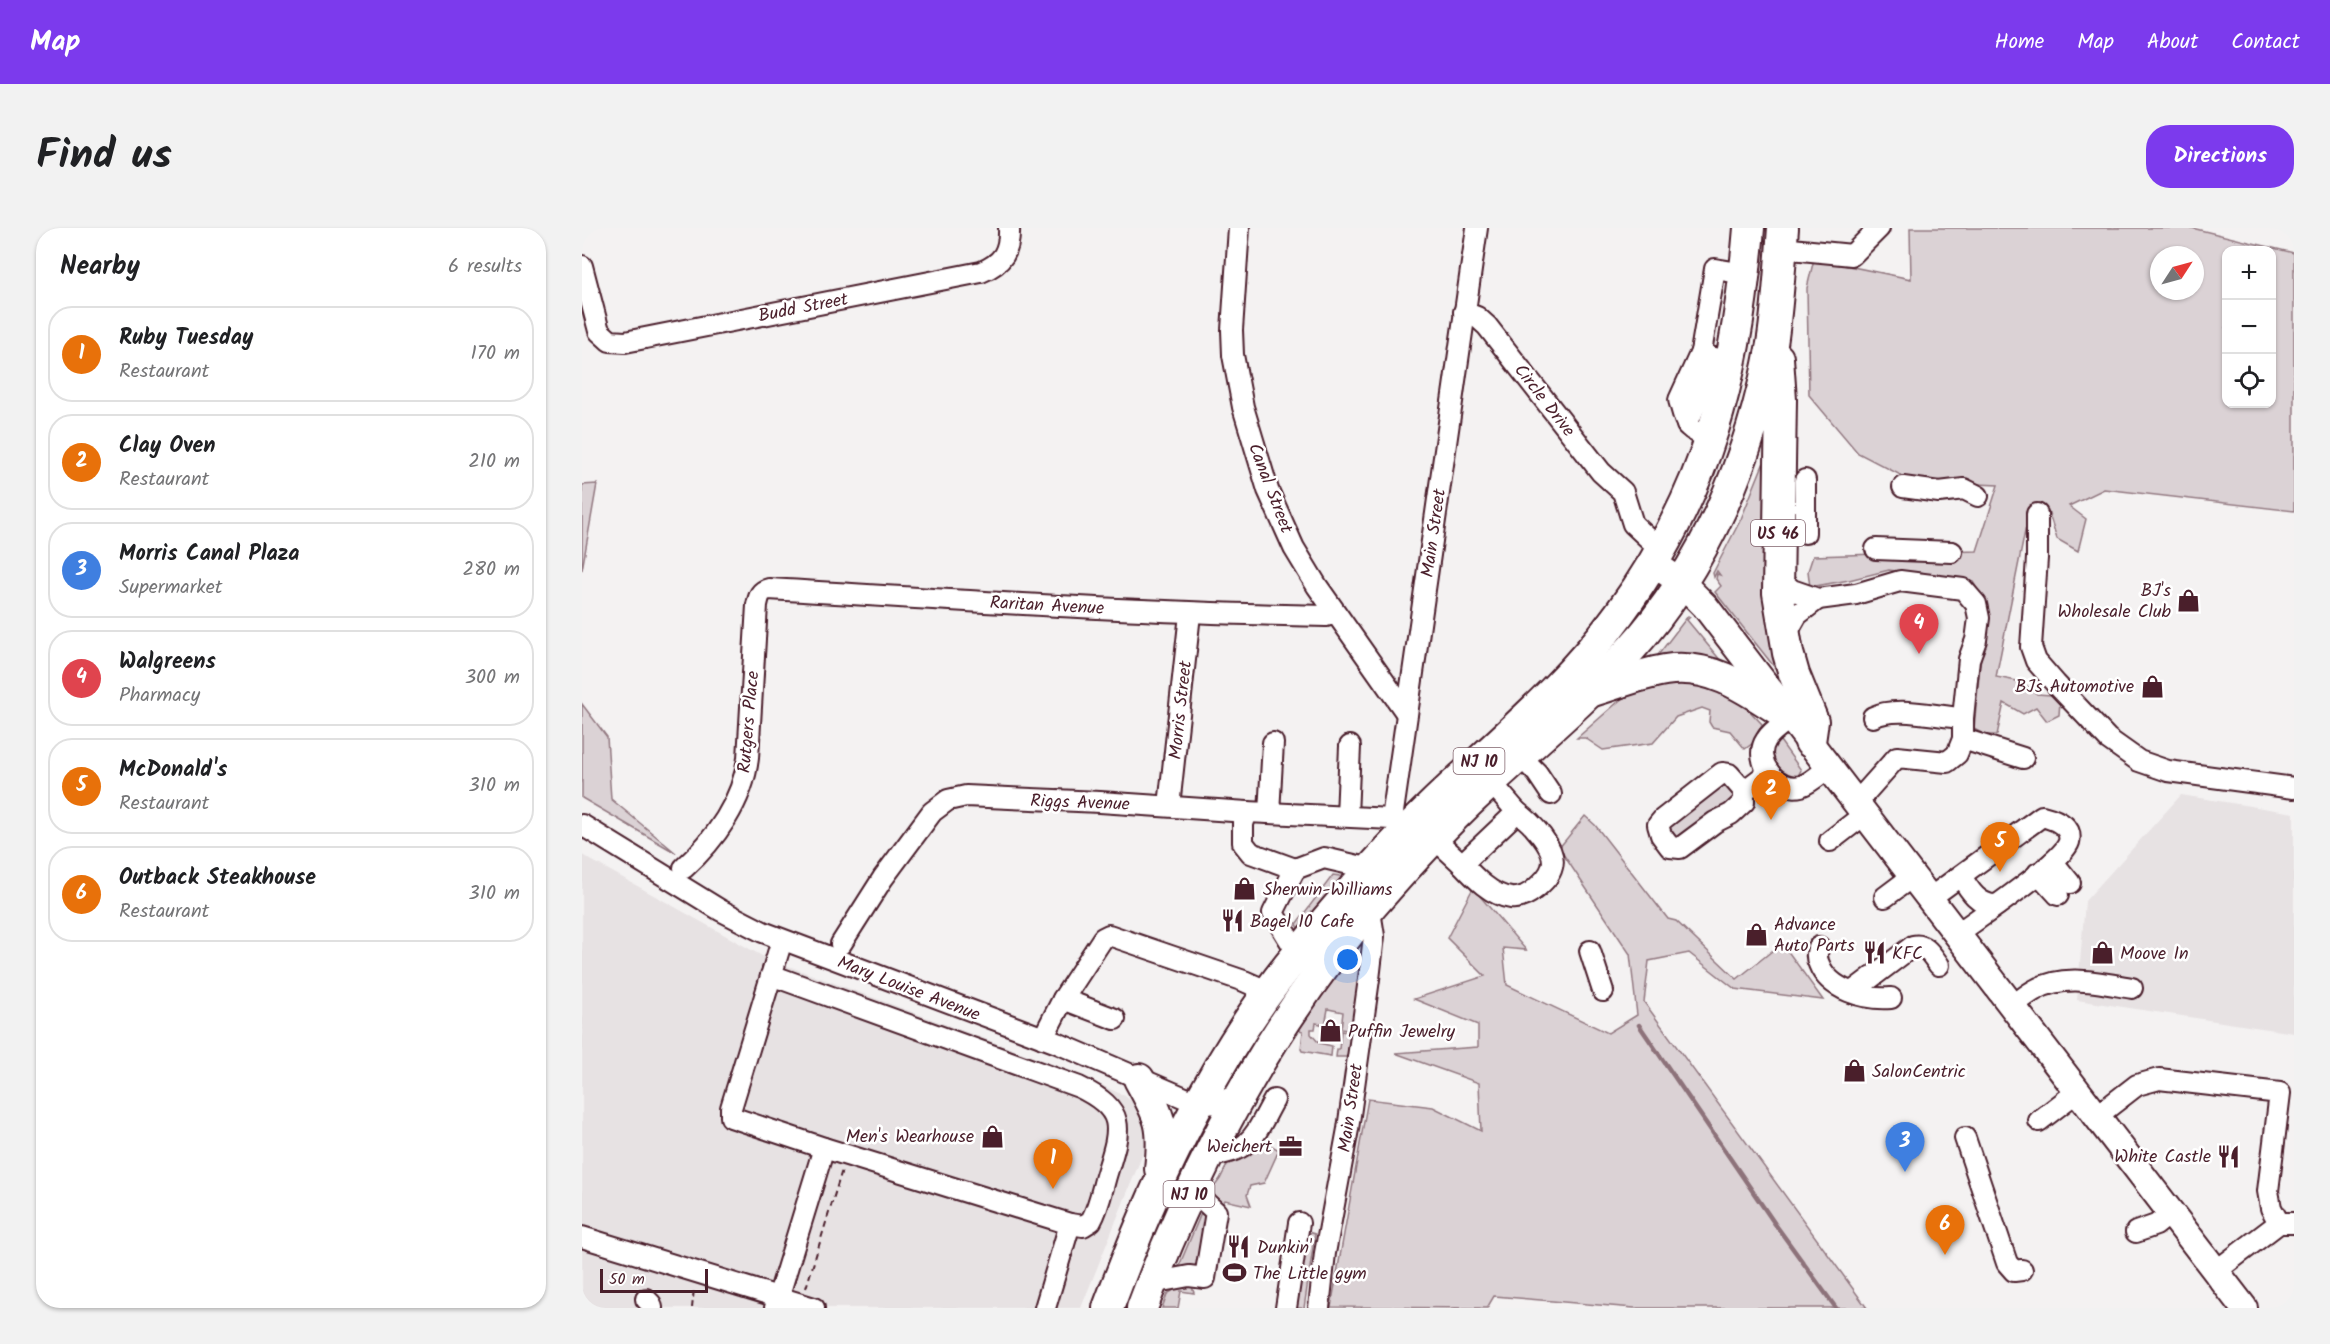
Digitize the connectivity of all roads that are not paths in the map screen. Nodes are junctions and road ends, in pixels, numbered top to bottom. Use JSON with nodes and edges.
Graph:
{"nodes":[{"id":1,"x":1009,"y":228,"type":"edge"},
{"id":2,"x":1239,"y":228,"type":"edge"},
{"id":3,"x":1477,"y":228,"type":"edge"},
{"id":4,"x":1749,"y":228,"type":"edge"},
{"id":5,"x":1879,"y":228,"type":"edge"},
{"id":6,"x":1782,"y":238,"type":"edge"},
{"id":7,"x":582,"y":266,"type":"edge"},
{"id":8,"x":1745,"y":274,"type":"junction"},
{"id":9,"x":1464,"y":312,"type":"junction"},
{"id":10,"x":1709,"y":312,"type":"junction"},
{"id":11,"x":1740,"y":315,"type":"junction"},
{"id":12,"x":1775,"y":319,"type":"junction"},
{"id":13,"x":1716,"y":359,"type":"junction"},
{"id":14,"x":1699,"y":432,"type":"junction"},
{"id":15,"x":1805,"y":480,"type":"dead end"},
{"id":16,"x":1903,"y":487,"type":"dead end"},
{"id":17,"x":1978,"y":496,"type":"dead end"},
{"id":18,"x":2037,"y":514,"type":"dead end"},
{"id":19,"x":1804,"y":533,"type":"dead end"},
{"id":20,"x":1876,"y":549,"type":"dead end"},
{"id":21,"x":1952,"y":552,"type":"dead end"},
{"id":22,"x":1657,"y":556,"type":"junction"},
{"id":23,"x":1777,"y":577,"type":"junction"},
{"id":24,"x":1682,"y":583,"type":"junction"},
{"id":25,"x":761,"y":593,"type":"joint"},
{"id":26,"x":1818,"y":599,"type":"junction"},
{"id":27,"x":1190,"y":614,"type":"junction"},
{"id":28,"x":1335,"y":614,"type":"junction"},
{"id":29,"x":1784,"y":638,"type":"junction"},
{"id":30,"x":1590,"y":692,"type":"junction"},
{"id":31,"x":1407,"y":714,"type":"junction"},
{"id":32,"x":1873,"y":717,"type":"dead end"},
{"id":33,"x":1791,"y":718,"type":"junction"},
{"id":34,"x":1963,"y":718,"type":"junction"},
{"id":35,"x":1963,"y":739,"type":"junction"},
{"id":36,"x":1809,"y":742,"type":"junction"},
{"id":37,"x":1273,"y":743,"type":"dead end"},
{"id":38,"x":1350,"y":746,"type":"dead end"},
{"id":39,"x":1520,"y":756,"type":"junction"},
{"id":40,"x":2023,"y":758,"type":"dead end"},
{"id":41,"x":1829,"y":767,"type":"junction"},
{"id":42,"x":1769,"y":772,"type":"junction"},
{"id":43,"x":1491,"y":782,"type":"junction"},
{"id":44,"x":2294,"y":788,"type":"edge"},
{"id":45,"x":1744,"y":791,"type":"dead end"},
{"id":46,"x":1551,"y":794,"type":"dead end"},
{"id":47,"x":1169,"y":806,"type":"junction"},
{"id":48,"x":1861,"y":808,"type":"junction"},
{"id":49,"x":1247,"y":812,"type":"junction"},
{"id":50,"x":1517,"y":812,"type":"junction"},
{"id":51,"x":1269,"y":813,"type":"junction"},
{"id":52,"x":1347,"y":816,"type":"junction"},
{"id":53,"x":582,"y":825,"type":"edge"},
{"id":54,"x":1411,"y":830,"type":"junction"},
{"id":55,"x":1830,"y":841,"type":"dead end"},
{"id":56,"x":1462,"y":864,"type":"junction"},
{"id":57,"x":2045,"y":867,"type":"junction"},
{"id":58,"x":684,"y":868,"type":"dead end"},
{"id":59,"x":1295,"y":869,"type":"junction"},
{"id":60,"x":1913,"y":876,"type":"junction"},
{"id":61,"x":1961,"y":876,"type":"junction"},
{"id":62,"x":1365,"y":888,"type":"junction"},
{"id":63,"x":2064,"y":889,"type":"dead end"},
{"id":64,"x":1885,"y":897,"type":"dead end"},
{"id":65,"x":1930,"y":898,"type":"junction"},
{"id":66,"x":1997,"y":905,"type":"junction"},
{"id":67,"x":1961,"y":939,"type":"junction"},
{"id":68,"x":782,"y":940,"type":"junction"},
{"id":69,"x":842,"y":944,"type":"dead end"},
{"id":70,"x":1819,"y":946,"type":"dead end"},
{"id":71,"x":1590,"y":951,"type":"dead end"},
{"id":72,"x":1298,"y":954,"type":"junction"},
{"id":73,"x":771,"y":975,"type":"junction"},
{"id":74,"x":2132,"y":988,"type":"dead end"},
{"id":75,"x":1603,"y":991,"type":"dead end"},
{"id":76,"x":1269,"y":992,"type":"junction"},
{"id":77,"x":1852,"y":992,"type":"junction"},
{"id":78,"x":1891,"y":998,"type":"dead end"},
{"id":79,"x":1063,"y":999,"type":"junction"},
{"id":80,"x":2012,"y":1006,"type":"junction"},
{"id":81,"x":1115,"y":1020,"type":"dead end"},
{"id":82,"x":1043,"y":1038,"type":"junction"},
{"id":83,"x":1094,"y":1059,"type":"junction"},
{"id":84,"x":1139,"y":1079,"type":"junction"},
{"id":85,"x":1246,"y":1084,"type":"junction"},
{"id":86,"x":1079,"y":1087,"type":"junction"},
{"id":87,"x":2078,"y":1092,"type":"junction"},
{"id":88,"x":2287,"y":1094,"type":"edge"},
{"id":89,"x":1274,"y":1100,"type":"dead end"},
{"id":90,"x":1199,"y":1104,"type":"junction"},
{"id":91,"x":2097,"y":1116,"type":"junction"},
{"id":92,"x":2039,"y":1121,"type":"dead end"},
{"id":93,"x":1971,"y":1144,"type":"dead end"},
{"id":94,"x":824,"y":1148,"type":"junction"},
{"id":95,"x":1207,"y":1156,"type":"junction"},
{"id":96,"x":1158,"y":1182,"type":"junction"},
{"id":97,"x":1191,"y":1189,"type":"junction"},
{"id":98,"x":2171,"y":1213,"type":"junction"},
{"id":99,"x":1299,"y":1222,"type":"dead end"},
{"id":100,"x":2286,"y":1223,"type":"edge"},
{"id":101,"x":1070,"y":1224,"type":"junction"},
{"id":102,"x":2136,"y":1232,"type":"dead end"},
{"id":103,"x":582,"y":1237,"type":"edge"},
{"id":104,"x":2022,"y":1270,"type":"dead end"},
{"id":105,"x":2216,"y":1271,"type":"junction"},
{"id":106,"x":1146,"y":1296,"type":"edge"},
{"id":107,"x":776,"y":1303,"type":"edge"},
{"id":108,"x":814,"y":1308,"type":"edge"},
{"id":109,"x":1045,"y":1308,"type":"edge"},
{"id":110,"x":1108,"y":1308,"type":"edge"},
{"id":111,"x":1126,"y":1308,"type":"edge"},
{"id":112,"x":1286,"y":1308,"type":"edge"},
{"id":113,"x":1319,"y":1308,"type":"edge"},
{"id":114,"x":2244,"y":1308,"type":"edge"}],
"edges":[{"from":1,"to":7,"type":"street","name":"Budd Street"},
{"from":2,"to":28,"type":"street","name":"Canal Street"},
{"from":3,"to":9,"type":"street","name":"Main Street"},
{"from":4,"to":8,"type":"highway"},
{"from":5,"to":6,"type":"street"},
{"from":6,"to":12,"type":"highway","number":"US 46"},
{"from":8,"to":10,"type":"street"},
{"from":8,"to":11,"type":"highway"},
{"from":9,"to":22,"type":"street","name":"Circle Drive"},
{"from":9,"to":31,"type":"street","name":"Main Street"},
{"from":10,"to":11,"type":"street"},
{"from":10,"to":13,"type":"street"},
{"from":11,"to":13,"type":"highway"},
{"from":12,"to":23,"type":"highway","number":"US 46"},
{"from":12,"to":24,"type":"highway","number":"NJ 10"},
{"from":13,"to":14,"type":"highway"},
{"from":13,"to":14,"type":"street"},
{"from":14,"to":22,"type":"highway"},
{"from":15,"to":19,"type":"street"},
{"from":16,"to":17,"type":"street"},
{"from":18,"to":44,"type":"street"},
{"from":20,"to":21,"type":"street"},
{"from":22,"to":24,"type":"main road"},
{"from":22,"to":54,"type":"highway","number":"NJ 10"},
{"from":23,"to":26,"type":"street"},
{"from":23,"to":29,"type":"highway","number":"US 46"},
{"from":24,"to":30,"type":"highway","number":"NJ 10"},
{"from":24,"to":33,"type":"main road"},
{"from":25,"to":27,"type":"street","name":"Raritan Avenue"},
{"from":25,"to":58,"type":"street","name":"Rutgers Place"},
{"from":26,"to":29,"type":"street"},
{"from":26,"to":34,"type":"street"},
{"from":27,"to":28,"type":"street","name":"Raritan Avenue"},
{"from":27,"to":47,"type":"street","name":"Morris Street"},
{"from":28,"to":31,"type":"street","name":"Canal Street"},
{"from":29,"to":36,"type":"highway","number":"US 46"},
{"from":30,"to":33,"type":"highway"},
{"from":30,"to":39,"type":"highway","number":"NJ 10"},
{"from":31,"to":54,"type":"street","name":"Main Street"},
{"from":32,"to":34,"type":"street"},
{"from":33,"to":36,"type":"main road"},
{"from":33,"to":42,"type":"street"},
{"from":34,"to":35,"type":"street"},
{"from":35,"to":40,"type":"street"},
{"from":35,"to":48,"type":"street"},
{"from":36,"to":41,"type":"main road"},
{"from":37,"to":51,"type":"street"},
{"from":38,"to":52,"type":"street"},
{"from":39,"to":43,"type":"highway","number":"NJ 10"},
{"from":39,"to":46,"type":"street"},
{"from":41,"to":42,"type":"street"},
{"from":41,"to":48,"type":"main road"},
{"from":42,"to":45,"type":"street"},
{"from":43,"to":50,"type":"street"},
{"from":43,"to":54,"type":"highway","number":"NJ 10"},
{"from":47,"to":49,"type":"street","name":"Riggs Avenue"},
{"from":47,"to":69,"type":"street","name":"Riggs Avenue"},
{"from":48,"to":55,"type":"street"},
{"from":48,"to":60,"type":"main road"},
{"from":49,"to":51,"type":"street","name":"Riggs Avenue"},
{"from":49,"to":59,"type":"street"},
{"from":50,"to":56,"type":"street"},
{"from":50,"to":56,"type":"street"},
{"from":51,"to":52,"type":"street","name":"Riggs Avenue"},
{"from":52,"to":54,"type":"street","name":"Riggs Avenue"},
{"from":53,"to":68,"type":"street","name":"Mary Louise Avenue"},
{"from":54,"to":56,"type":"street"},
{"from":54,"to":62,"type":"highway","number":"NJ 10"},
{"from":57,"to":61,"type":"street"},
{"from":57,"to":63,"type":"street"},
{"from":57,"to":66,"type":"street"},
{"from":59,"to":62,"type":"street"},
{"from":59,"to":72,"type":"street"},
{"from":60,"to":64,"type":"street"},
{"from":60,"to":65,"type":"main road"},
{"from":61,"to":65,"type":"street"},
{"from":61,"to":66,"type":"street"},
{"from":62,"to":72,"type":"highway","number":"NJ 10"},
{"from":62,"to":85,"type":"highway","number":"NJ 10"},
{"from":62,"to":113,"type":"street","name":"Main Street"},
{"from":65,"to":67,"type":"main road"},
{"from":66,"to":67,"type":"street"},
{"from":67,"to":77,"type":"street"},
{"from":67,"to":80,"type":"main road"},
{"from":68,"to":73,"type":"street"},
{"from":68,"to":82,"type":"street","name":"Mary Louise Avenue"},
{"from":70,"to":77,"type":"street"},
{"from":71,"to":75,"type":"street"},
{"from":72,"to":76,"type":"highway","number":"NJ 10"},
{"from":73,"to":86,"type":"street"},
{"from":73,"to":94,"type":"street"},
{"from":74,"to":80,"type":"street"},
{"from":76,"to":79,"type":"street"},
{"from":76,"to":90,"type":"highway","number":"NJ 10"},
{"from":77,"to":78,"type":"street"},
{"from":79,"to":81,"type":"street"},
{"from":79,"to":82,"type":"street"},
{"from":80,"to":87,"type":"main road"},
{"from":82,"to":83,"type":"street","name":"Mary Louise Avenue"},
{"from":83,"to":84,"type":"street","name":"Mary Louise Avenue"},
{"from":83,"to":86,"type":"street"},
{"from":84,"to":90,"type":"street","name":"Mary Louise Avenue"},
{"from":84,"to":96,"type":"highway"},
{"from":85,"to":90,"type":"street"},
{"from":85,"to":95,"type":"highway","number":"NJ 10"},
{"from":86,"to":101,"type":"street"},
{"from":87,"to":91,"type":"main road"},
{"from":87,"to":92,"type":"street"},
{"from":88,"to":91,"type":"street"},
{"from":88,"to":100,"type":"street"},
{"from":89,"to":95,"type":"street"},
{"from":90,"to":96,"type":"highway","number":"NJ 10"},
{"from":90,"to":111,"type":"highway"},
{"from":91,"to":98,"type":"main road"},
{"from":93,"to":104,"type":"street"},
{"from":94,"to":101,"type":"street"},
{"from":94,"to":107,"type":"street"},
{"from":95,"to":97,"type":"highway","number":"NJ 10"},
{"from":96,"to":110,"type":"highway","number":"NJ 10"},
{"from":97,"to":106,"type":"highway","number":"NJ 10"},
{"from":97,"to":106,"type":"street"},
{"from":98,"to":102,"type":"street"},
{"from":98,"to":105,"type":"main road"},
{"from":99,"to":112,"type":"street"},
{"from":100,"to":105,"type":"street"},
{"from":101,"to":109,"type":"street"},
{"from":103,"to":107,"type":"street"},
{"from":105,"to":114,"type":"main road"},
{"from":107,"to":108,"type":"street"}]}
